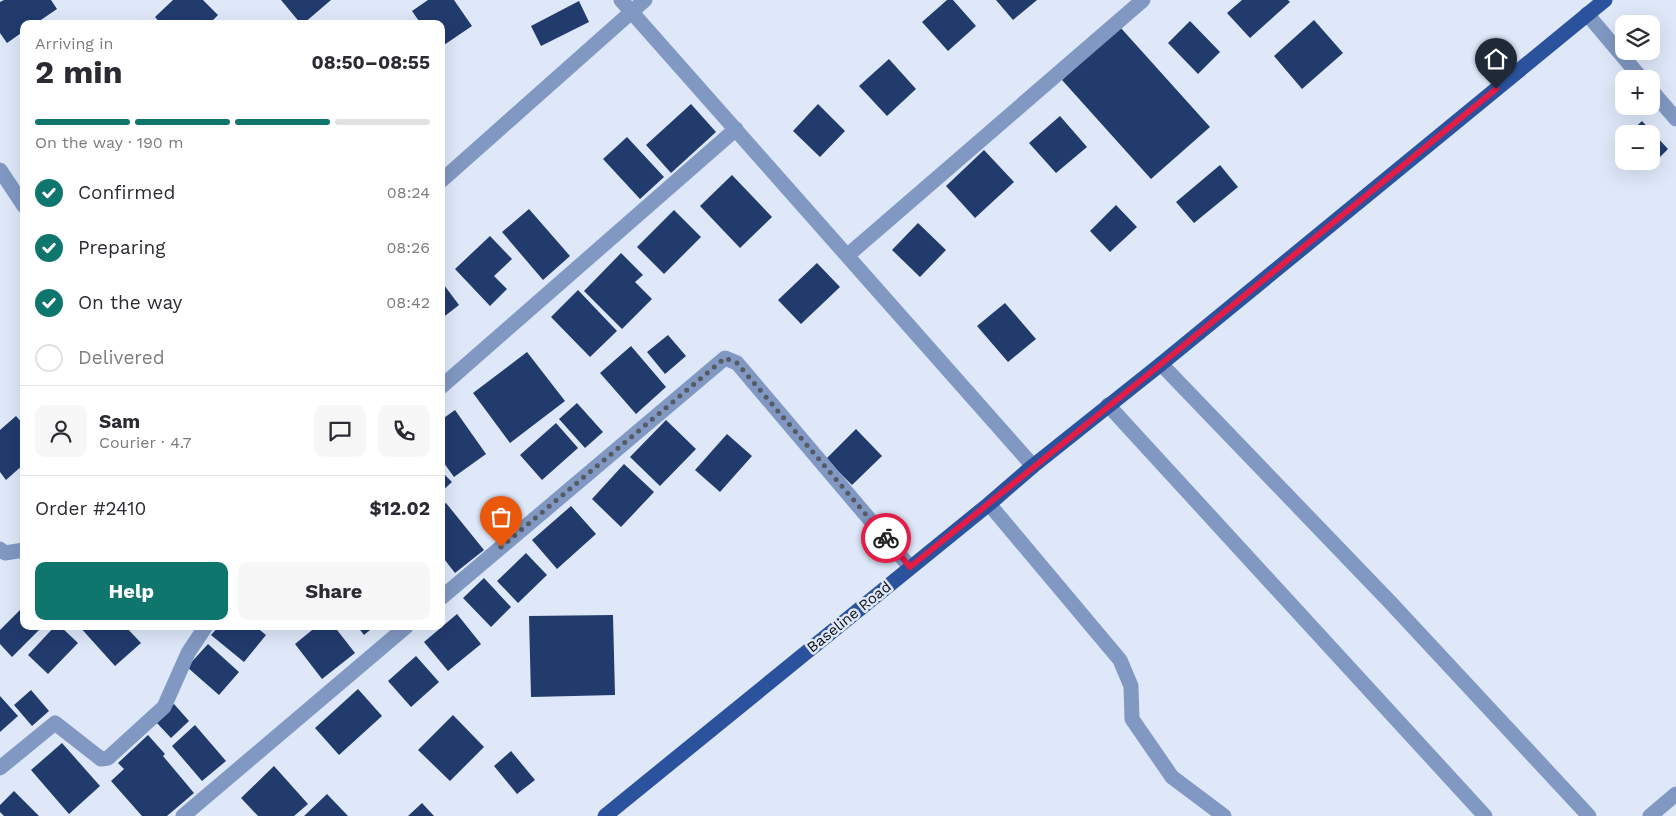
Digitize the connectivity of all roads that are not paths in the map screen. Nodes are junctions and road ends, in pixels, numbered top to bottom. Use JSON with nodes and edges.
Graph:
{"nodes":[{"id":1,"x":645,"y":0,"type":"edge"},
{"id":2,"x":1143,"y":0,"type":"edge"},
{"id":3,"x":1605,"y":0,"type":"edge"},
{"id":4,"x":626,"y":6,"type":"edge"},
{"id":5,"x":1587,"y":14,"type":"junction"},
{"id":6,"x":1634,"y":70,"type":"edge"},
{"id":7,"x":1660,"y":100,"type":"edge"},
{"id":8,"x":1676,"y":119,"type":"edge"},
{"id":9,"x":736,"y":129,"type":"junction"},
{"id":10,"x":0,"y":170,"type":"edge"},
{"id":11,"x":445,"y":177,"type":"edge"},
{"id":12,"x":20,"y":198,"type":"edge"},
{"id":13,"x":848,"y":255,"type":"junction"},
{"id":14,"x":1161,"y":364,"type":"junction"},
{"id":15,"x":445,"y":384,"type":"edge"},
{"id":16,"x":1108,"y":406,"type":"junction"},
{"id":17,"x":1033,"y":466,"type":"junction"},
{"id":18,"x":989,"y":504,"type":"junction"},
{"id":19,"x":0,"y":549,"type":"edge"},
{"id":20,"x":20,"y":551,"type":"edge"},
{"id":21,"x":910,"y":567,"type":"junction"},
{"id":22,"x":445,"y":595,"type":"edge"},
{"id":23,"x":203,"y":630,"type":"edge"},
{"id":24,"x":402,"y":630,"type":"edge"},
{"id":25,"x":0,"y":768,"type":"edge"},
{"id":26,"x":1676,"y":794,"type":"edge"},
{"id":27,"x":182,"y":816,"type":"edge"},
{"id":28,"x":604,"y":816,"type":"edge"},
{"id":29,"x":1224,"y":816,"type":"edge"},
{"id":30,"x":1484,"y":816,"type":"edge"},
{"id":31,"x":1589,"y":816,"type":"edge"},
{"id":32,"x":1650,"y":816,"type":"edge"}],
"edges":[{"from":1,"to":4,"type":"street"},
{"from":2,"to":13,"type":"street"},
{"from":3,"to":5,"type":"main road","name":"Baseline Road"},
{"from":4,"to":9,"type":"street"},
{"from":4,"to":11,"type":"street"},
{"from":5,"to":6,"type":"street"},
{"from":5,"to":14,"type":"main road","name":"Baseline Road"},
{"from":7,"to":8,"type":"street"},
{"from":9,"to":13,"type":"street"},
{"from":9,"to":15,"type":"street"},
{"from":10,"to":12,"type":"street"},
{"from":13,"to":17,"type":"street"},
{"from":14,"to":16,"type":"main road","name":"Baseline Road"},
{"from":14,"to":31,"type":"street"},
{"from":16,"to":17,"type":"main road","name":"Baseline Road"},
{"from":16,"to":30,"type":"street"},
{"from":17,"to":18,"type":"main road","name":"Baseline Road"},
{"from":18,"to":21,"type":"main road","name":"Baseline Road"},
{"from":18,"to":29,"type":"street"},
{"from":19,"to":20,"type":"street"},
{"from":21,"to":22,"type":"street"},
{"from":21,"to":28,"type":"main road","name":"Baseline Road"},
{"from":23,"to":25,"type":"street"},
{"from":24,"to":27,"type":"street"},
{"from":26,"to":32,"type":"street"}]}
